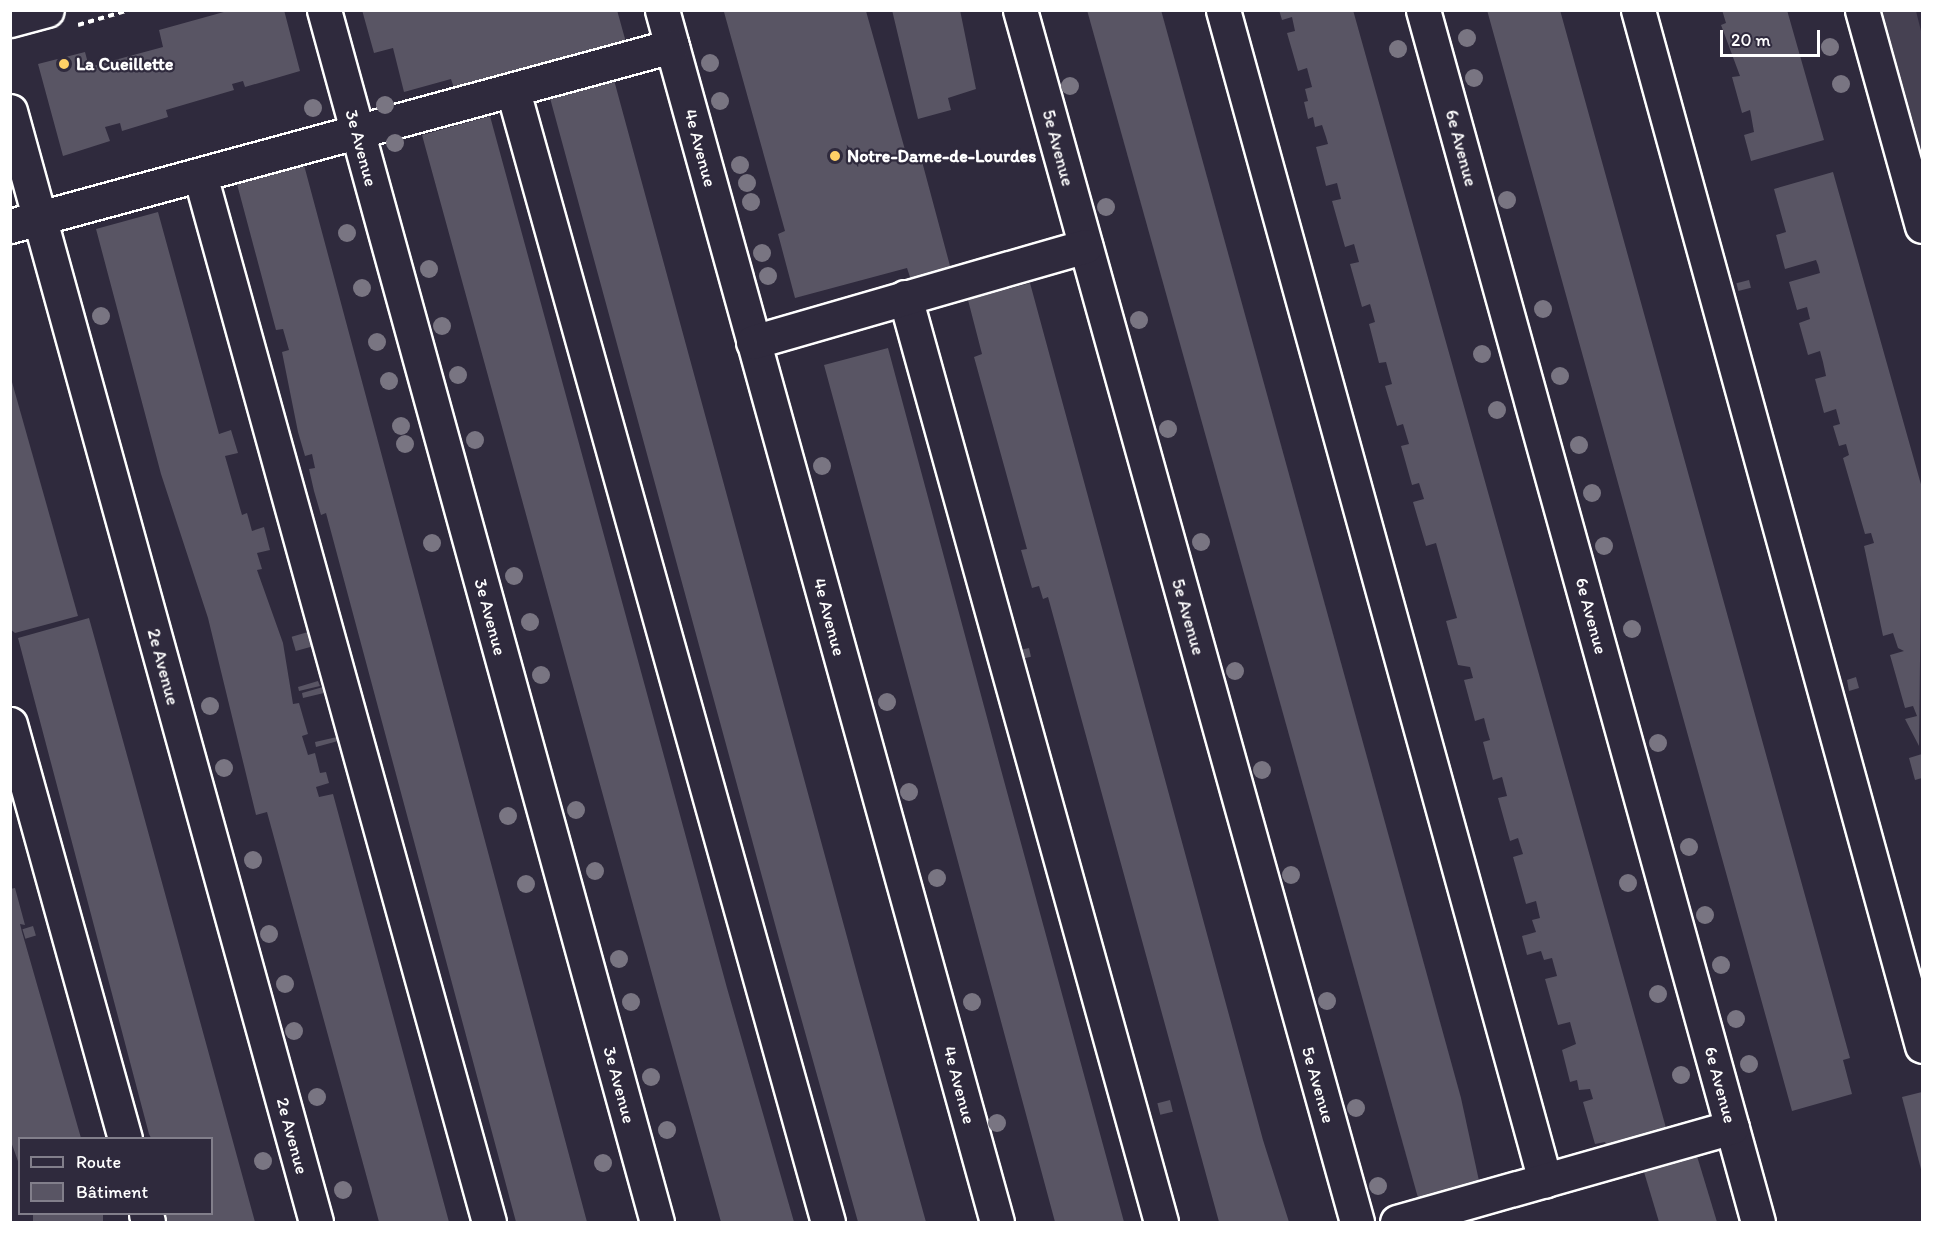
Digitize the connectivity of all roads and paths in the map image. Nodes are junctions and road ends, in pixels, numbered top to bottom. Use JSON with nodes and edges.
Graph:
{"nodes":[{"id":1,"x":47,"y":10,"type":"edge"},
{"id":2,"x":324,"y":10,"type":"edge"},
{"id":3,"x":662,"y":10,"type":"edge"},
{"id":4,"x":1020,"y":10,"type":"edge"},
{"id":5,"x":1223,"y":10,"type":"edge"},
{"id":6,"x":1423,"y":10,"type":"edge"},
{"id":7,"x":1638,"y":10,"type":"edge"},
{"id":8,"x":1862,"y":10,"type":"edge"},
{"id":9,"x":10,"y":20,"type":"edge"},
{"id":10,"x":672,"y":46,"type":"junction"},
{"id":11,"x":513,"y":91,"type":"junction"},
{"id":12,"x":10,"y":111,"type":"edge"},
{"id":13,"x":357,"y":131,"type":"junction"},
{"id":14,"x":200,"y":175,"type":"junction"},
{"id":15,"x":25,"y":222,"type":"edge"},
{"id":16,"x":1923,"y":226,"type":"edge"},
{"id":17,"x":1085,"y":246,"type":"junction"},
{"id":18,"x":905,"y":297,"type":"junction"},
{"id":19,"x":753,"y":342,"type":"junction"},
{"id":20,"x":10,"y":724,"type":"edge"},
{"id":21,"x":1923,"y":1046,"type":"edge"},
{"id":22,"x":1732,"y":1127,"type":"junction"},
{"id":23,"x":125,"y":1137,"type":"edge"},
{"id":24,"x":1545,"y":1181,"type":"junction"},
{"id":25,"x":316,"y":1222,"type":"edge"},
{"id":26,"x":489,"y":1222,"type":"edge"},
{"id":27,"x":657,"y":1222,"type":"edge"},
{"id":28,"x":828,"y":1222,"type":"edge"},
{"id":29,"x":997,"y":1222,"type":"edge"},
{"id":30,"x":1161,"y":1222,"type":"edge"},
{"id":31,"x":1357,"y":1222,"type":"edge"},
{"id":32,"x":1397,"y":1222,"type":"edge"},
{"id":33,"x":1758,"y":1222,"type":"edge"}],
"edges":[{"from":1,"to":9,"type":"street"},
{"from":2,"to":13,"type":"street","name":"3e Avenue"},
{"from":3,"to":10,"type":"street","name":"4e Avenue"},
{"from":4,"to":17,"type":"street","name":"5e Avenue"},
{"from":5,"to":24,"type":"street"},
{"from":6,"to":22,"type":"street","name":"6e Avenue"},
{"from":7,"to":21,"type":"street"},
{"from":8,"to":16,"type":"street"},
{"from":10,"to":11,"type":"street"},
{"from":10,"to":19,"type":"street","name":"4e Avenue"},
{"from":11,"to":13,"type":"street"},
{"from":11,"to":28,"type":"street"},
{"from":12,"to":15,"type":"street","name":"2e Avenue"},
{"from":13,"to":14,"type":"street"},
{"from":13,"to":27,"type":"street","name":"3e Avenue"},
{"from":14,"to":15,"type":"street"},
{"from":14,"to":26,"type":"street"},
{"from":15,"to":25,"type":"street","name":"2e Avenue"},
{"from":17,"to":18,"type":"street"},
{"from":17,"to":31,"type":"street","name":"5e Avenue"},
{"from":18,"to":19,"type":"street"},
{"from":18,"to":30,"type":"street"},
{"from":19,"to":29,"type":"street","name":"4e Avenue"},
{"from":20,"to":23,"type":"street"},
{"from":22,"to":24,"type":"street"},
{"from":22,"to":33,"type":"street","name":"6e Avenue"},
{"from":24,"to":32,"type":"street"}]}
